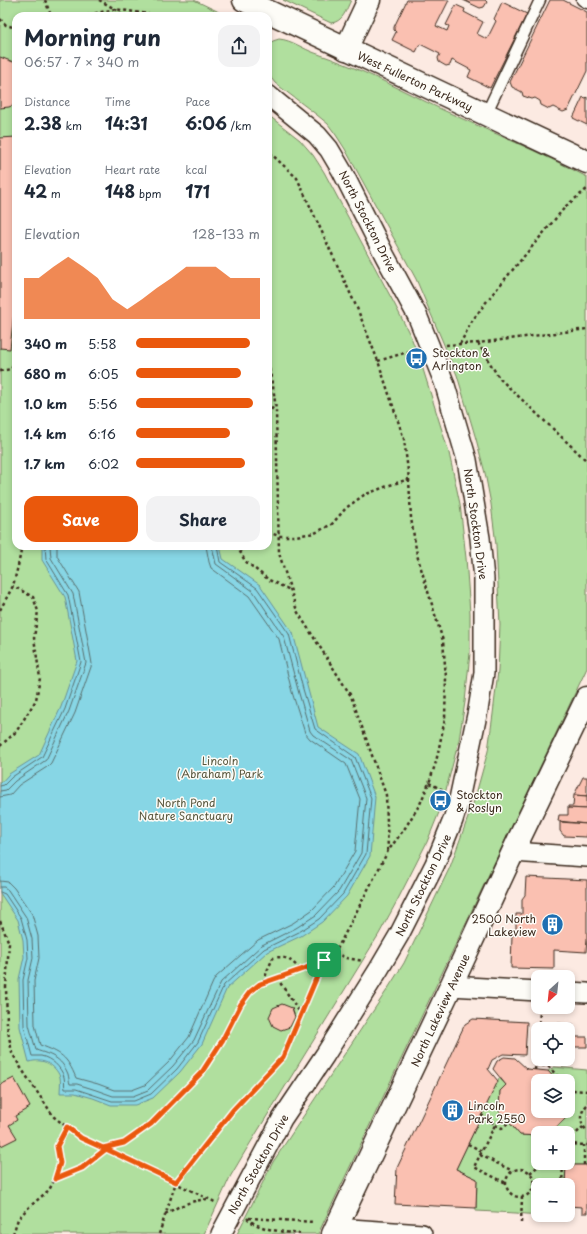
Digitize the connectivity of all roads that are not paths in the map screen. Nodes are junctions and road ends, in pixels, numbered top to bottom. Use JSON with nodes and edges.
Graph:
{"nodes":[{"id":1,"x":369,"y":0,"type":"edge"},
{"id":2,"x":540,"y":0,"type":"edge"},
{"id":3,"x":582,"y":0,"type":"edge"},
{"id":4,"x":587,"y":3,"type":"edge"},
{"id":5,"x":250,"y":5,"type":"edge"},
{"id":6,"x":266,"y":12,"type":"edge"},
{"id":7,"x":272,"y":15,"type":"edge"},
{"id":8,"x":346,"y":48,"type":"junction"},
{"id":9,"x":272,"y":98,"type":"edge"},
{"id":10,"x":486,"y":114,"type":"junction"},
{"id":11,"x":587,"y":162,"type":"edge"},
{"id":12,"x":586,"y":702,"type":"edge"},
{"id":13,"x":513,"y":852,"type":"junction"},
{"id":14,"x":587,"y":857,"type":"edge"},
{"id":15,"x":451,"y":986,"type":"junction"},
{"id":16,"x":531,"y":991,"type":"edge"},
{"id":17,"x":575,"y":992,"type":"edge"},
{"id":18,"x":587,"y":993,"type":"edge"},
{"id":19,"x":334,"y":1231,"type":"edge"},
{"id":20,"x":221,"y":1234,"type":"edge"},
{"id":21,"x":422,"y":1234,"type":"edge"}],
"edges":[{"from":1,"to":8,"type":"main road"},
{"from":2,"to":10,"type":"lane"},
{"from":3,"to":4,"type":"lane"},
{"from":5,"to":6,"type":"main road","name":"West Fullerton Parkway"},
{"from":7,"to":8,"type":"main road","name":"West Fullerton Parkway"},
{"from":8,"to":10,"type":"main road","name":"West Fullerton Parkway"},
{"from":9,"to":20,"type":"street","name":"North Stockton Drive"},
{"from":10,"to":11,"type":"main road","name":"West Fullerton Parkway"},
{"from":12,"to":13,"type":"main road","name":"North Lakeview Avenue"},
{"from":13,"to":14,"type":"street"},
{"from":13,"to":15,"type":"main road","name":"North Lakeview Avenue"},
{"from":15,"to":16,"type":"street"},
{"from":15,"to":19,"type":"main road","name":"North Lakeview Avenue"},
{"from":17,"to":18,"type":"street"},
{"from":19,"to":21,"type":"street"}]}
